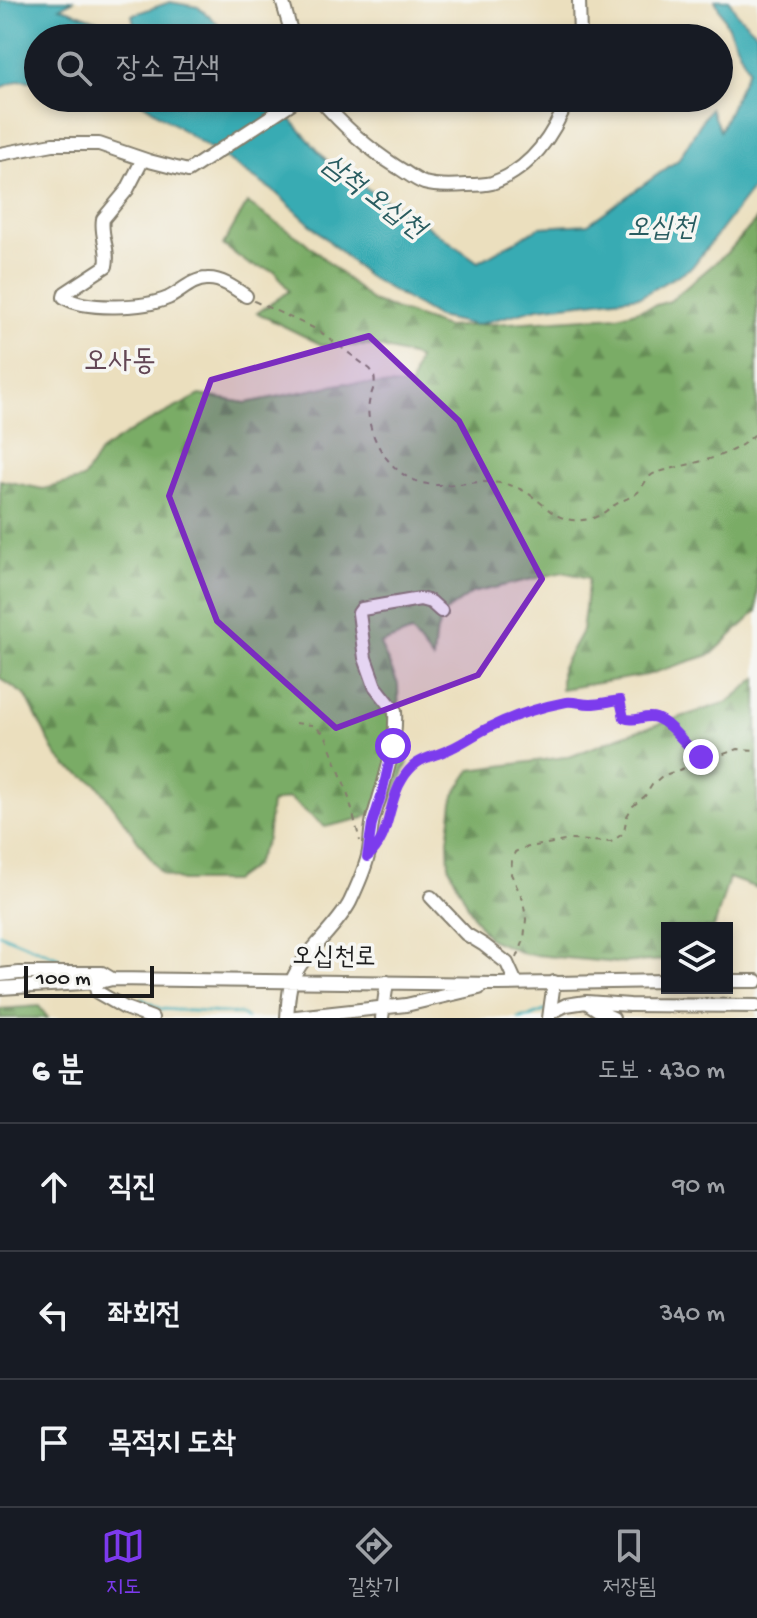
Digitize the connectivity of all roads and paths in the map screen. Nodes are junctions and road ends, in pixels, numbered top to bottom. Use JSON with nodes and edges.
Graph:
{"nodes":[{"id":1,"x":282,"y":0,"type":"edge"},
{"id":2,"x":579,"y":0,"type":"edge"},
{"id":3,"x":289,"y":24,"type":"edge"},
{"id":4,"x":580,"y":24,"type":"edge"},
{"id":5,"x":278,"y":112,"type":"edge"},
{"id":6,"x":331,"y":112,"type":"edge"},
{"id":7,"x":562,"y":112,"type":"edge"},
{"id":8,"x":0,"y":154,"type":"edge"},
{"id":9,"x":143,"y":159,"type":"junction"},
{"id":10,"x":246,"y":296,"type":"joint"},
{"id":11,"x":757,"y":432,"type":"edge"},
{"id":12,"x":441,"y":611,"type":"dead end"},
{"id":13,"x":295,"y":723,"type":"dead end"},
{"id":14,"x":757,"y":750,"type":"edge"},
{"id":15,"x":709,"y":759,"type":"junction"},
{"id":16,"x":367,"y":857,"type":"junction"},
{"id":17,"x":431,"y":897,"type":"dead end"},
{"id":18,"x":509,"y":968,"type":"junction"},
{"id":19,"x":0,"y":974,"type":"edge"},
{"id":20,"x":112,"y":979,"type":"junction"},
{"id":21,"x":292,"y":981,"type":"junction"},
{"id":22,"x":661,"y":981,"type":"edge"},
{"id":23,"x":733,"y":981,"type":"edge"},
{"id":24,"x":754,"y":981,"type":"edge"},
{"id":25,"x":95,"y":982,"type":"junction"},
{"id":26,"x":387,"y":982,"type":"junction"},
{"id":27,"x":554,"y":982,"type":"junction"},
{"id":28,"x":516,"y":983,"type":"junction"},
{"id":29,"x":498,"y":984,"type":"junction"},
{"id":30,"x":0,"y":988,"type":"edge"},
{"id":31,"x":586,"y":1002,"type":"junction"},
{"id":32,"x":750,"y":1002,"type":"edge"},
{"id":33,"x":406,"y":1005,"type":"junction"},
{"id":34,"x":550,"y":1011,"type":"edge"},
{"id":35,"x":383,"y":1013,"type":"edge"},
{"id":36,"x":152,"y":1018,"type":"edge"},
{"id":37,"x":287,"y":1018,"type":"edge"},
{"id":38,"x":414,"y":1018,"type":"edge"},
{"id":39,"x":613,"y":1018,"type":"edge"}],
"edges":[{"from":1,"to":3,"type":"street"},
{"from":2,"to":4,"type":"street"},
{"from":5,"to":9,"type":"street"},
{"from":6,"to":7,"type":"street"},
{"from":8,"to":9,"type":"street"},
{"from":9,"to":10,"type":"street"},
{"from":10,"to":11,"type":"path"},
{"from":12,"to":16,"type":"street"},
{"from":13,"to":16,"type":"path"},
{"from":14,"to":15,"type":"path"},
{"from":15,"to":16,"type":"path"},
{"from":15,"to":18,"type":"path"},
{"from":16,"to":21,"type":"street"},
{"from":17,"to":18,"type":"street"},
{"from":18,"to":28,"type":"street"},
{"from":19,"to":20,"type":"street","name":"오십천로"},
{"from":20,"to":21,"type":"street","name":"오십천로"},
{"from":20,"to":25,"type":"street","name":"오십천로"},
{"from":21,"to":26,"type":"street","name":"오십천로"},
{"from":21,"to":37,"type":"street"},
{"from":22,"to":27,"type":"street","name":"오십천로"},
{"from":23,"to":24,"type":"street"},
{"from":24,"to":32,"type":"street"},
{"from":25,"to":30,"type":"street","name":"오십천로"},
{"from":25,"to":36,"type":"street"},
{"from":26,"to":29,"type":"street","name":"오십천로"},
{"from":26,"to":35,"type":"street"},
{"from":27,"to":28,"type":"street","name":"오십천로"},
{"from":27,"to":34,"type":"street"},
{"from":28,"to":29,"type":"street","name":"오십천로"},
{"from":29,"to":33,"type":"street"},
{"from":31,"to":32,"type":"street"},
{"from":31,"to":34,"type":"street"},
{"from":31,"to":39,"type":"street"},
{"from":33,"to":35,"type":"street"},
{"from":33,"to":38,"type":"street"},
{"from":35,"to":37,"type":"street"}]}
